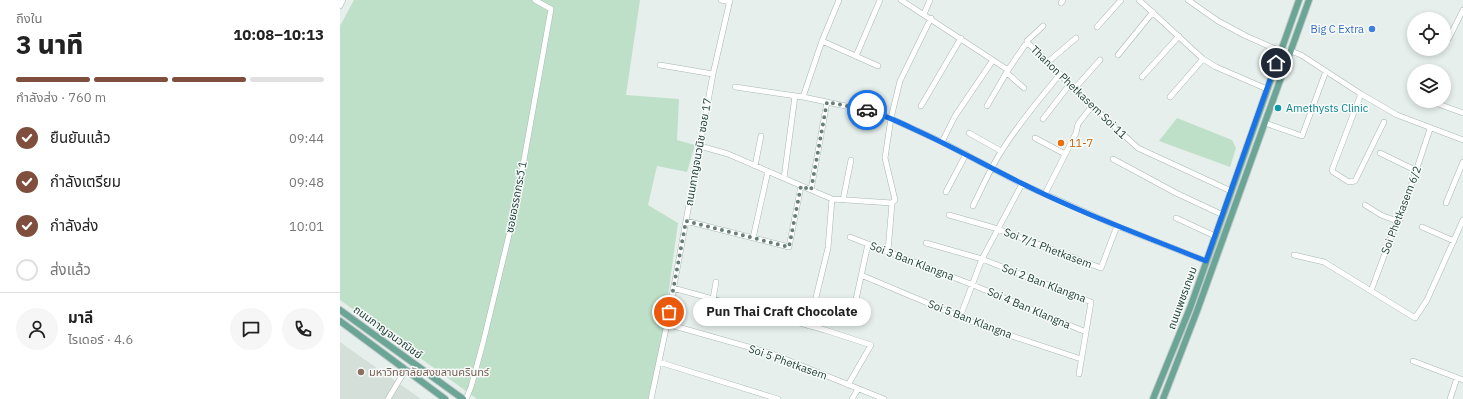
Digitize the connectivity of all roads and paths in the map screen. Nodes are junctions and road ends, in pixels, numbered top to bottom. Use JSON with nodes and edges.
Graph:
{"nodes":[{"id":1,"x":343,"y":0,"type":"edge"},
{"id":2,"x":535,"y":0,"type":"edge"},
{"id":3,"x":721,"y":0,"type":"edge"},
{"id":4,"x":839,"y":0,"type":"edge"},
{"id":5,"x":880,"y":0,"type":"edge"},
{"id":6,"x":901,"y":0,"type":"edge"},
{"id":7,"x":930,"y":0,"type":"edge"},
{"id":8,"x":1121,"y":0,"type":"edge"},
{"id":9,"x":1140,"y":0,"type":"edge"},
{"id":10,"x":1188,"y":0,"type":"edge"},
{"id":11,"x":1299,"y":0,"type":"edge"},
{"id":12,"x":1309,"y":0,"type":"edge"},
{"id":13,"x":730,"y":1,"type":"edge"},
{"id":14,"x":340,"y":6,"type":"edge"},
{"id":15,"x":1463,"y":10,"type":"edge"},
{"id":16,"x":1153,"y":12,"type":"junction"},
{"id":17,"x":924,"y":14,"type":"junction"},
{"id":18,"x":931,"y":18,"type":"junction"},
{"id":19,"x":1043,"y":26,"type":"dead end"},
{"id":20,"x":1098,"y":27,"type":"dead end"},
{"id":21,"x":1179,"y":36,"type":"junction"},
{"id":22,"x":1451,"y":36,"type":"edge"},
{"id":23,"x":961,"y":38,"type":"junction"},
{"id":24,"x":1076,"y":38,"type":"dead end"},
{"id":25,"x":822,"y":41,"type":"junction"},
{"id":26,"x":1027,"y":41,"type":"junction"},
{"id":27,"x":1280,"y":50,"type":"junction"},
{"id":28,"x":1291,"y":51,"type":"junction"},
{"id":29,"x":1118,"y":55,"type":"dead end"},
{"id":30,"x":856,"y":56,"type":"junction"},
{"id":31,"x":1203,"y":59,"type":"junction"},
{"id":32,"x":993,"y":60,"type":"junction"},
{"id":33,"x":1100,"y":60,"type":"dead end"},
{"id":34,"x":1048,"y":62,"type":"junction"},
{"id":35,"x":660,"y":65,"type":"dead end"},
{"id":36,"x":878,"y":66,"type":"dead end"},
{"id":37,"x":1008,"y":71,"type":"junction"},
{"id":38,"x":1326,"y":71,"type":"junction"},
{"id":39,"x":713,"y":74,"type":"junction"},
{"id":40,"x":1060,"y":74,"type":"junction"},
{"id":41,"x":1142,"y":77,"type":"dead end"},
{"id":42,"x":1070,"y":84,"type":"junction"},
{"id":43,"x":735,"y":87,"type":"dead end"},
{"id":44,"x":1024,"y":88,"type":"dead end"},
{"id":45,"x":1074,"y":88,"type":"junction"},
{"id":46,"x":1267,"y":89,"type":"junction"},
{"id":47,"x":1361,"y":94,"type":"junction"},
{"id":48,"x":795,"y":96,"type":"junction"},
{"id":49,"x":803,"y":97,"type":"junction"},
{"id":50,"x":1170,"y":97,"type":"dead end"},
{"id":51,"x":827,"y":102,"type":"junction"},
{"id":52,"x":921,"y":106,"type":"dead end"},
{"id":53,"x":987,"y":106,"type":"dead end"},
{"id":54,"x":1092,"y":106,"type":"junction"},
{"id":55,"x":858,"y":108,"type":"junction"},
{"id":56,"x":1449,"y":108,"type":"edge"},
{"id":57,"x":1463,"y":113,"type":"edge"},
{"id":58,"x":891,"y":118,"type":"junction"},
{"id":59,"x":1043,"y":119,"type":"dead end"},
{"id":60,"x":855,"y":122,"type":"dead end"},
{"id":61,"x":1384,"y":122,"type":"dead end"},
{"id":62,"x":1265,"y":123,"type":"junction"},
{"id":63,"x":1430,"y":129,"type":"junction"},
{"id":64,"x":969,"y":133,"type":"dead end"},
{"id":65,"x":761,"y":136,"type":"dead end"},
{"id":66,"x":1035,"y":138,"type":"dead end"},
{"id":67,"x":1463,"y":140,"type":"edge"},
{"id":68,"x":942,"y":142,"type":"junction"},
{"id":69,"x":700,"y":146,"type":"junction"},
{"id":70,"x":1001,"y":151,"type":"junction"},
{"id":71,"x":1380,"y":153,"type":"dead end"},
{"id":72,"x":966,"y":154,"type":"junction"},
{"id":73,"x":1065,"y":154,"type":"junction"},
{"id":74,"x":1113,"y":159,"type":"dead end"},
{"id":75,"x":851,"y":160,"type":"dead end"},
{"id":76,"x":1463,"y":162,"type":"edge"},
{"id":77,"x":755,"y":166,"type":"junction"},
{"id":78,"x":991,"y":168,"type":"junction"},
{"id":79,"x":1417,"y":171,"type":"junction"},
{"id":80,"x":768,"y":172,"type":"junction"},
{"id":81,"x":784,"y":178,"type":"junction"},
{"id":82,"x":1022,"y":184,"type":"junction"},
{"id":83,"x":801,"y":186,"type":"junction"},
{"id":84,"x":811,"y":190,"type":"junction"},
{"id":85,"x":1231,"y":191,"type":"junction"},
{"id":86,"x":946,"y":192,"type":"dead end"},
{"id":87,"x":1045,"y":194,"type":"junction"},
{"id":88,"x":832,"y":199,"type":"junction"},
{"id":89,"x":843,"y":200,"type":"junction"},
{"id":90,"x":892,"y":203,"type":"junction"},
{"id":91,"x":1446,"y":203,"type":"dead end"},
{"id":92,"x":973,"y":206,"type":"dead end"},
{"id":93,"x":1365,"y":206,"type":"dead end"},
{"id":94,"x":949,"y":215,"type":"dead end"},
{"id":95,"x":1223,"y":215,"type":"junction"},
{"id":96,"x":1176,"y":218,"type":"dead end"},
{"id":97,"x":1463,"y":220,"type":"edge"},
{"id":98,"x":686,"y":221,"type":"junction"},
{"id":99,"x":1397,"y":221,"type":"junction"},
{"id":100,"x":1118,"y":226,"type":"junction"},
{"id":101,"x":1422,"y":226,"type":"dead end"},
{"id":102,"x":998,"y":229,"type":"junction"},
{"id":103,"x":1215,"y":236,"type":"junction"},
{"id":104,"x":850,"y":237,"type":"dead end"},
{"id":105,"x":753,"y":238,"type":"junction"},
{"id":106,"x":1454,"y":241,"type":"junction"},
{"id":107,"x":926,"y":243,"type":"dead end"},
{"id":108,"x":868,"y":244,"type":"junction"},
{"id":109,"x":888,"y":251,"type":"junction"},
{"id":110,"x":1294,"y":254,"type":"dead end"},
{"id":111,"x":982,"y":259,"type":"junction"},
{"id":112,"x":1206,"y":261,"type":"junction"},
{"id":113,"x":861,"y":276,"type":"junction"},
{"id":114,"x":716,"y":282,"type":"dead end"},
{"id":115,"x":973,"y":285,"type":"junction"},
{"id":116,"x":673,"y":288,"type":"junction"},
{"id":117,"x":1371,"y":291,"type":"junction"},
{"id":118,"x":712,"y":299,"type":"junction"},
{"id":119,"x":855,"y":304,"type":"dead end"},
{"id":120,"x":1190,"y":308,"type":"junction"},
{"id":121,"x":340,"y":310,"type":"edge"},
{"id":122,"x":1197,"y":311,"type":"junction"},
{"id":123,"x":960,"y":316,"type":"junction"},
{"id":124,"x":340,"y":321,"type":"edge"},
{"id":125,"x":667,"y":324,"type":"junction"},
{"id":126,"x":809,"y":326,"type":"junction"},
{"id":127,"x":1086,"y":332,"type":"junction"},
{"id":128,"x":1081,"y":359,"type":"junction"},
{"id":129,"x":410,"y":361,"type":"junction"},
{"id":130,"x":1413,"y":361,"type":"dead end"},
{"id":131,"x":659,"y":362,"type":"junction"},
{"id":132,"x":406,"y":369,"type":"junction"},
{"id":133,"x":1079,"y":374,"type":"dead end"},
{"id":134,"x":1457,"y":378,"type":"junction"},
{"id":135,"x":1463,"y":380,"type":"edge"},
{"id":136,"x":848,"y":385,"type":"junction"},
{"id":137,"x":858,"y":389,"type":"junction"},
{"id":138,"x":388,"y":399,"type":"edge"},
{"id":139,"x":445,"y":399,"type":"edge"},
{"id":140,"x":465,"y":399,"type":"edge"},
{"id":141,"x":651,"y":399,"type":"edge"},
{"id":142,"x":778,"y":399,"type":"edge"},
{"id":143,"x":852,"y":399,"type":"edge"},
{"id":144,"x":884,"y":399,"type":"edge"},
{"id":145,"x":1153,"y":399,"type":"edge"},
{"id":146,"x":1163,"y":399,"type":"edge"},
{"id":147,"x":1450,"y":399,"type":"edge"}],
"edges":[{"from":1,"to":14,"type":"street"},
{"from":2,"to":140,"type":"street","name":"ซอยอรรถกระวี 1"},
{"from":3,"to":13,"type":"street"},
{"from":4,"to":25,"type":"street"},
{"from":5,"to":30,"type":"street"},
{"from":6,"to":17,"type":"street"},
{"from":7,"to":17,"type":"street"},
{"from":8,"to":20,"type":"street"},
{"from":9,"to":16,"type":"street"},
{"from":10,"to":27,"type":"street"},
{"from":11,"to":27,"type":"main road","name":"ถนนเพชรเกษม"},
{"from":12,"to":28,"type":"main road","name":"ถนนเพชรเกษม"},
{"from":13,"to":39,"type":"street","name":"ถนนกาญจนวนิช ซอย 17"},
{"from":15,"to":22,"type":"street"},
{"from":16,"to":21,"type":"street"},
{"from":16,"to":29,"type":"street"},
{"from":17,"to":18,"type":"street"},
{"from":18,"to":23,"type":"street"},
{"from":18,"to":58,"type":"street"},
{"from":19,"to":26,"type":"street"},
{"from":21,"to":31,"type":"street"},
{"from":21,"to":41,"type":"street"},
{"from":23,"to":32,"type":"street"},
{"from":23,"to":52,"type":"street"},
{"from":24,"to":34,"type":"street"},
{"from":25,"to":30,"type":"street"},
{"from":25,"to":49,"type":"street"},
{"from":26,"to":34,"type":"street","name":"Thanon Phetkasem Soi 11"},
{"from":26,"to":37,"type":"street","name":"Thanon Phetkasem Soi 11"},
{"from":27,"to":28,"type":"street"},
{"from":27,"to":46,"type":"main road","name":"ถนนเพชรเกษม"},
{"from":28,"to":38,"type":"street"},
{"from":28,"to":62,"type":"main road","name":"ถนนเพชรเกษม"},
{"from":30,"to":36,"type":"street"},
{"from":31,"to":46,"type":"street"},
{"from":31,"to":50,"type":"street"},
{"from":32,"to":37,"type":"street"},
{"from":32,"to":68,"type":"street"},
{"from":33,"to":45,"type":"street"},
{"from":34,"to":40,"type":"street","name":"Thanon Phetkasem Soi 11"},
{"from":35,"to":39,"type":"street"},
{"from":37,"to":44,"type":"street"},
{"from":37,"to":53,"type":"street"},
{"from":38,"to":47,"type":"street"},
{"from":38,"to":62,"type":"street"},
{"from":39,"to":69,"type":"street","name":"ถนนกาญจนวนิช ซอย 17"},
{"from":40,"to":42,"type":"street","name":"Thanon Phetkasem Soi 11"},
{"from":40,"to":70,"type":"street"},
{"from":42,"to":45,"type":"street","name":"Thanon Phetkasem Soi 11"},
{"from":42,"to":59,"type":"street"},
{"from":43,"to":48,"type":"street"},
{"from":45,"to":54,"type":"street","name":"Thanon Phetkasem Soi 11"},
{"from":46,"to":85,"type":"main road","name":"ถนนเพชรเกษม"},
{"from":47,"to":61,"type":"street"},
{"from":47,"to":63,"type":"street"},
{"from":48,"to":49,"type":"street"},
{"from":48,"to":81,"type":"street"},
{"from":49,"to":51,"type":"street"},
{"from":51,"to":55,"type":"street"},
{"from":51,"to":84,"type":"street"},
{"from":54,"to":73,"type":"street"},
{"from":54,"to":85,"type":"street","name":"Thanon Phetkasem Soi 11"},
{"from":55,"to":58,"type":"street"},
{"from":55,"to":60,"type":"street"},
{"from":56,"to":57,"type":"street"},
{"from":58,"to":68,"type":"street"},
{"from":58,"to":90,"type":"street"},
{"from":62,"to":122,"type":"main road","name":"ถนนเพชรเกษม"},
{"from":63,"to":67,"type":"street"},
{"from":63,"to":79,"type":"street","name":"Soi Phetkasem 6/2"},
{"from":64,"to":70,"type":"street"},
{"from":65,"to":77,"type":"street"},
{"from":66,"to":73,"type":"street"},
{"from":68,"to":72,"type":"street"},
{"from":69,"to":77,"type":"street"},
{"from":69,"to":98,"type":"street","name":"ถนนกาญจนวนิช ซอย 17"},
{"from":70,"to":78,"type":"street"},
{"from":71,"to":79,"type":"street"},
{"from":72,"to":78,"type":"street"},
{"from":72,"to":86,"type":"street"},
{"from":73,"to":87,"type":"street"},
{"from":74,"to":95,"type":"street"},
{"from":75,"to":89,"type":"street"},
{"from":76,"to":91,"type":"street"},
{"from":77,"to":80,"type":"street"},
{"from":78,"to":82,"type":"street"},
{"from":78,"to":92,"type":"street"},
{"from":79,"to":99,"type":"street","name":"Soi Phetkasem 6/2"},
{"from":80,"to":81,"type":"street"},
{"from":80,"to":105,"type":"street"},
{"from":81,"to":83,"type":"street"},
{"from":82,"to":87,"type":"street"},
{"from":82,"to":102,"type":"street"},
{"from":83,"to":84,"type":"street"},
{"from":83,"to":105,"type":"street"},
{"from":84,"to":88,"type":"street"},
{"from":85,"to":95,"type":"main road","name":"ถนนเพชรเกษม"},
{"from":87,"to":100,"type":"street"},
{"from":88,"to":89,"type":"street"},
{"from":88,"to":126,"type":"street"},
{"from":89,"to":90,"type":"street"},
{"from":90,"to":109,"type":"street"},
{"from":93,"to":99,"type":"street"},
{"from":94,"to":102,"type":"street"},
{"from":95,"to":103,"type":"main road","name":"ถนนเพชรเกษม"},
{"from":96,"to":103,"type":"street"},
{"from":97,"to":106,"type":"street"},
{"from":98,"to":105,"type":"street"},
{"from":98,"to":116,"type":"street","name":"ถนนกาญจนวนิช ซอย 17"},
{"from":99,"to":117,"type":"street","name":"Soi Phetkasem 6/2"},
{"from":100,"to":102,"type":"street","name":"Soi 7/1 Phetkasem"},
{"from":100,"to":112,"type":"street"},
{"from":101,"to":106,"type":"street"},
{"from":102,"to":111,"type":"street"},
{"from":103,"to":112,"type":"main road","name":"ถนนเพชรเกษม"},
{"from":104,"to":108,"type":"street","name":"Soi 3 Ban Klangna"},
{"from":106,"to":117,"type":"street"},
{"from":107,"to":111,"type":"street","name":"Soi 2 Ban Klangna"},
{"from":108,"to":109,"type":"street","name":"Soi 3 Ban Klangna"},
{"from":108,"to":113,"type":"street"},
{"from":109,"to":115,"type":"street","name":"Soi 3 Ban Klangna"},
{"from":110,"to":117,"type":"street"},
{"from":111,"to":115,"type":"street"},
{"from":111,"to":127,"type":"street","name":"Soi 2 Ban Klangna"},
{"from":112,"to":120,"type":"main road","name":"ถนนเพชรเกษม"},
{"from":113,"to":119,"type":"street"},
{"from":113,"to":123,"type":"street","name":"Soi 5 Ban Klangna"},
{"from":114,"to":118,"type":"street"},
{"from":115,"to":123,"type":"street"},
{"from":115,"to":127,"type":"street","name":"Soi 4 Ban Klangna"},
{"from":116,"to":118,"type":"street"},
{"from":116,"to":125,"type":"street","name":"ถนนกาญจนวนิช ซอย 17"},
{"from":118,"to":126,"type":"street"},
{"from":120,"to":122,"type":"main road"},
{"from":120,"to":145,"type":"main road","name":"ถนนเพชรเกษม"},
{"from":121,"to":129,"type":"main road","name":"ถนนกาญจนวณิชย์"},
{"from":122,"to":146,"type":"main road","name":"ถนนเพชรเกษม"},
{"from":123,"to":128,"type":"street","name":"Soi 5 Ban Klangna"},
{"from":124,"to":132,"type":"main road","name":"ถนนกาญจนวณิชย์"},
{"from":125,"to":131,"type":"street","name":"ถนนกาญจนวนิช ซอย 17"},
{"from":125,"to":136,"type":"street","name":"Soi 5 Phetkasem"},
{"from":126,"to":136,"type":"street"},
{"from":127,"to":128,"type":"street","name":"Soi 2 Ban Klangna"},
{"from":128,"to":133,"type":"street","name":"Soi 2 Ban Klangna"},
{"from":129,"to":132,"type":"main road"},
{"from":129,"to":140,"type":"main road","name":"ถนนกาญจนวณิชย์"},
{"from":130,"to":134,"type":"street"},
{"from":131,"to":141,"type":"street","name":"ถนนกาญจนวนิช ซอย 17"},
{"from":131,"to":142,"type":"street"},
{"from":132,"to":138,"type":"street"},
{"from":132,"to":139,"type":"main road","name":"ถนนกาญจนวณิชย์"},
{"from":134,"to":135,"type":"street"},
{"from":134,"to":147,"type":"street"},
{"from":136,"to":137,"type":"street","name":"Soi 5 Phetkasem"},
{"from":137,"to":143,"type":"street"},
{"from":137,"to":144,"type":"street","name":"Soi 5 Phetkasem"}]}
